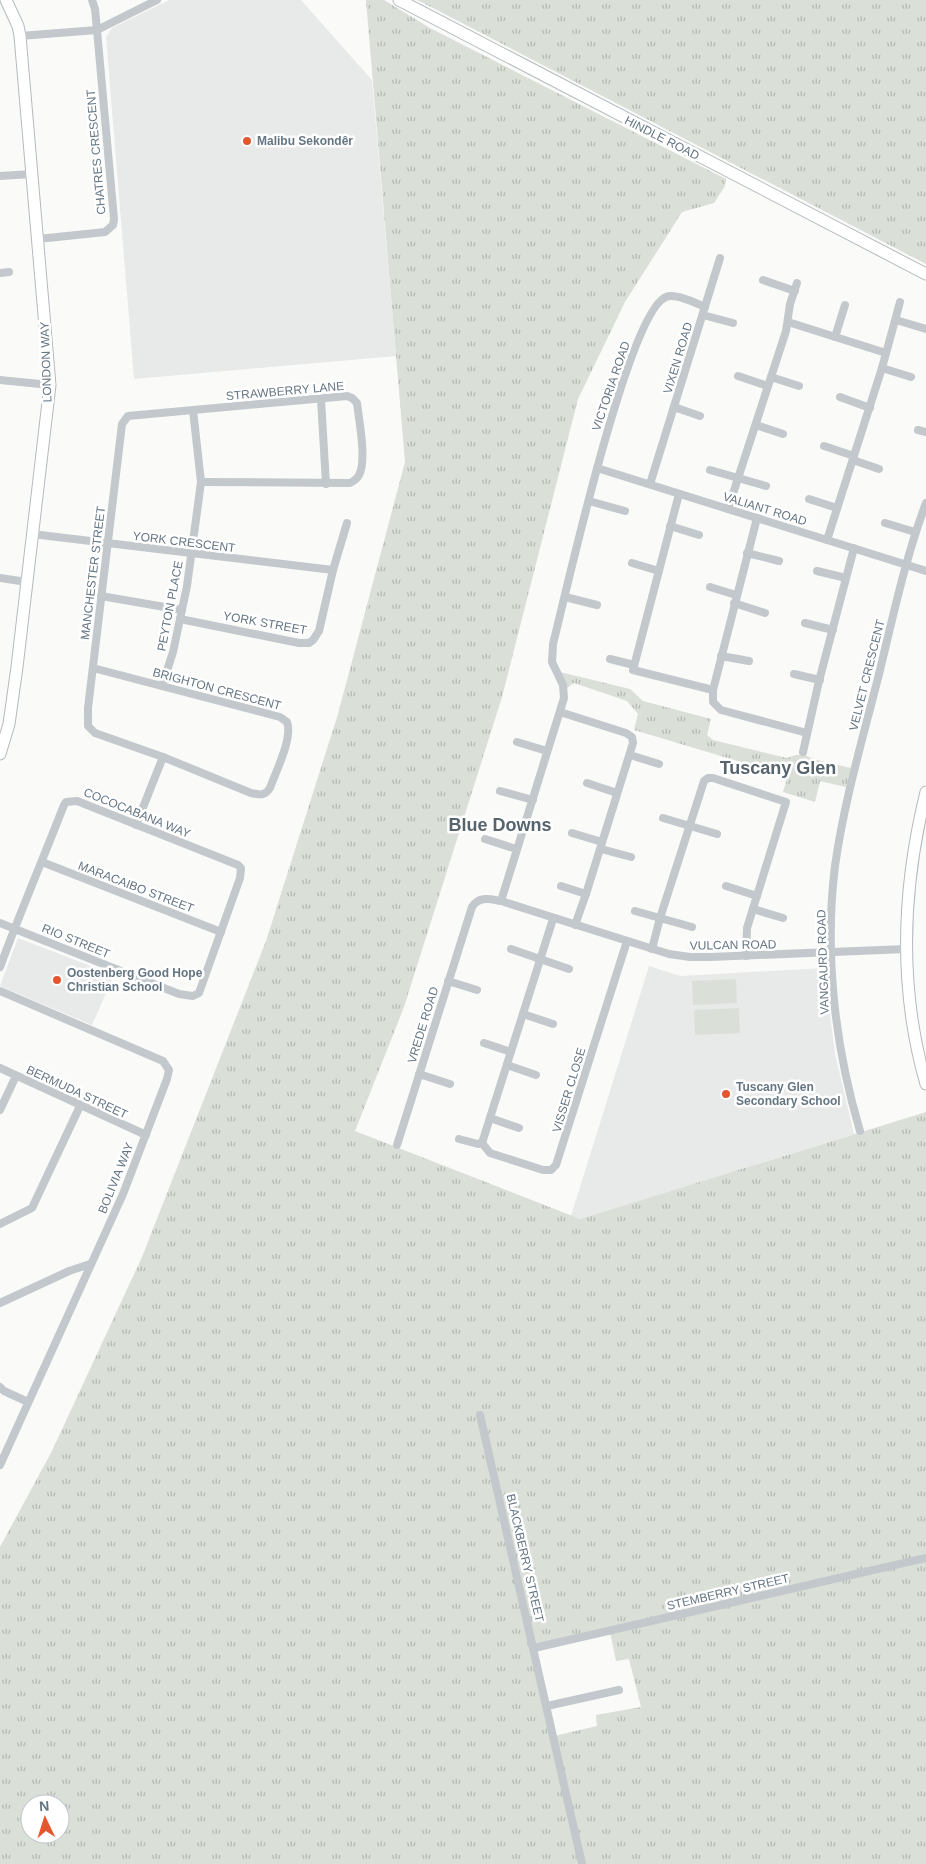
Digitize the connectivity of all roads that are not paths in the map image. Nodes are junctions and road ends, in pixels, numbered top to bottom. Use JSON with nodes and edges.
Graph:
{"nodes":[{"id":1,"x":6,"y":0,"type":"edge"},
{"id":2,"x":92,"y":0,"type":"edge"},
{"id":3,"x":157,"y":0,"type":"edge"},
{"id":4,"x":398,"y":0,"type":"edge"},
{"id":5,"x":97,"y":30,"type":"junction"},
{"id":6,"x":20,"y":36,"type":"junction"},
{"id":7,"x":32,"y":174,"type":"junction"},
{"id":8,"x":0,"y":176,"type":"edge"},
{"id":9,"x":38,"y":238,"type":"junction"},
{"id":10,"x":720,"y":258,"type":"dead end"},
{"id":11,"x":9,"y":272,"type":"dead end"},
{"id":12,"x":0,"y":273,"type":"edge"},
{"id":13,"x":926,"y":274,"type":"edge"},
{"id":14,"x":763,"y":280,"type":"dead end"},
{"id":15,"x":797,"y":283,"type":"dead end"},
{"id":16,"x":794,"y":291,"type":"junction"},
{"id":17,"x":900,"y":302,"type":"dead end"},
{"id":18,"x":845,"y":305,"type":"dead end"},
{"id":19,"x":704,"y":311,"type":"junction"},
{"id":20,"x":896,"y":320,"type":"junction"},
{"id":21,"x":788,"y":322,"type":"junction"},
{"id":22,"x":733,"y":323,"type":"dead end"},
{"id":23,"x":926,"y":329,"type":"edge"},
{"id":24,"x":835,"y":337,"type":"junction"},
{"id":25,"x":886,"y":353,"type":"junction"},
{"id":26,"x":882,"y":368,"type":"junction"},
{"id":27,"x":738,"y":376,"type":"dead end"},
{"id":28,"x":771,"y":377,"type":"junction"},
{"id":29,"x":911,"y":377,"type":"dead end"},
{"id":30,"x":0,"y":380,"type":"edge"},
{"id":31,"x":50,"y":385,"type":"junction"},
{"id":32,"x":768,"y":386,"type":"junction"},
{"id":33,"x":799,"y":386,"type":"dead end"},
{"id":34,"x":840,"y":397,"type":"dead end"},
{"id":35,"x":321,"y":399,"type":"junction"},
{"id":36,"x":674,"y":408,"type":"junction"},
{"id":37,"x":870,"y":408,"type":"junction"},
{"id":38,"x":193,"y":410,"type":"junction"},
{"id":39,"x":128,"y":416,"type":"joint"},
{"id":40,"x":700,"y":416,"type":"dead end"},
{"id":41,"x":756,"y":425,"type":"junction"},
{"id":42,"x":784,"y":434,"type":"dead end"},
{"id":43,"x":824,"y":446,"type":"dead end"},
{"id":44,"x":854,"y":458,"type":"junction"},
{"id":45,"x":598,"y":468,"type":"junction"},
{"id":46,"x":879,"y":469,"type":"dead end"},
{"id":47,"x":710,"y":470,"type":"dead end"},
{"id":48,"x":737,"y":478,"type":"junction"},
{"id":49,"x":201,"y":482,"type":"junction"},
{"id":50,"x":326,"y":484,"type":"junction"},
{"id":51,"x":650,"y":484,"type":"junction"},
{"id":52,"x":766,"y":486,"type":"dead end"},
{"id":53,"x":679,"y":494,"type":"junction"},
{"id":54,"x":809,"y":499,"type":"dead end"},
{"id":55,"x":589,"y":501,"type":"junction"},
{"id":56,"x":926,"y":503,"type":"edge"},
{"id":57,"x":837,"y":508,"type":"junction"},
{"id":58,"x":728,"y":509,"type":"junction"},
{"id":59,"x":625,"y":511,"type":"dead end"},
{"id":60,"x":756,"y":518,"type":"junction"},
{"id":61,"x":346,"y":523,"type":"dead end"},
{"id":62,"x":885,"y":523,"type":"dead end"},
{"id":63,"x":670,"y":526,"type":"junction"},
{"id":64,"x":915,"y":532,"type":"junction"},
{"id":65,"x":32,"y":534,"type":"junction"},
{"id":66,"x":699,"y":535,"type":"dead end"},
{"id":67,"x":827,"y":540,"type":"junction"},
{"id":68,"x":108,"y":544,"type":"junction"},
{"id":69,"x":854,"y":548,"type":"junction"},
{"id":70,"x":747,"y":553,"type":"junction"},
{"id":71,"x":191,"y":554,"type":"junction"},
{"id":72,"x":779,"y":561,"type":"dead end"},
{"id":73,"x":632,"y":563,"type":"dead end"},
{"id":74,"x":906,"y":564,"type":"junction"},
{"id":75,"x":333,"y":570,"type":"junction"},
{"id":76,"x":659,"y":571,"type":"junction"},
{"id":77,"x":816,"y":571,"type":"dead end"},
{"id":78,"x":926,"y":571,"type":"edge"},
{"id":79,"x":0,"y":578,"type":"edge"},
{"id":80,"x":846,"y":578,"type":"junction"},
{"id":81,"x":27,"y":582,"type":"junction"},
{"id":82,"x":710,"y":587,"type":"dead end"},
{"id":83,"x":736,"y":595,"type":"junction"},
{"id":84,"x":101,"y":596,"type":"junction"},
{"id":85,"x":565,"y":597,"type":"junction"},
{"id":86,"x":734,"y":604,"type":"junction"},
{"id":87,"x":597,"y":605,"type":"dead end"},
{"id":88,"x":182,"y":610,"type":"junction"},
{"id":89,"x":765,"y":613,"type":"dead end"},
{"id":90,"x":180,"y":619,"type":"junction"},
{"id":91,"x":805,"y":624,"type":"dead end"},
{"id":92,"x":833,"y":630,"type":"junction"},
{"id":93,"x":721,"y":656,"type":"junction"},
{"id":94,"x":610,"y":659,"type":"dead end"},
{"id":95,"x":748,"y":662,"type":"dead end"},
{"id":96,"x":634,"y":665,"type":"junction"},
{"id":97,"x":93,"y":668,"type":"junction"},
{"id":98,"x":794,"y":674,"type":"dead end"},
{"id":99,"x":820,"y":680,"type":"junction"},
{"id":100,"x":162,"y":686,"type":"junction"},
{"id":101,"x":712,"y":690,"type":"junction"},
{"id":102,"x":560,"y":712,"type":"junction"},
{"id":103,"x":95,"y":733,"type":"joint"},
{"id":104,"x":807,"y":733,"type":"junction"},
{"id":105,"x":517,"y":742,"type":"dead end"},
{"id":106,"x":547,"y":752,"type":"junction"},
{"id":107,"x":803,"y":752,"type":"dead end"},
{"id":108,"x":0,"y":754,"type":"edge"},
{"id":109,"x":630,"y":755,"type":"junction"},
{"id":110,"x":163,"y":757,"type":"junction"},
{"id":111,"x":659,"y":764,"type":"dead end"},
{"id":112,"x":588,"y":783,"type":"dead end"},
{"id":113,"x":849,"y":790,"type":"joint"},
{"id":114,"x":500,"y":791,"type":"dead end"},
{"id":115,"x":617,"y":793,"type":"junction"},
{"id":116,"x":926,"y":795,"type":"edge"},
{"id":117,"x":533,"y":800,"type":"junction"},
{"id":118,"x":664,"y":818,"type":"dead end"},
{"id":119,"x":136,"y":825,"type":"junction"},
{"id":120,"x":690,"y":825,"type":"junction"},
{"id":121,"x":572,"y":833,"type":"dead end"},
{"id":122,"x":717,"y":834,"type":"dead end"},
{"id":123,"x":485,"y":839,"type":"dead end"},
{"id":124,"x":602,"y":845,"type":"junction"},
{"id":125,"x":516,"y":850,"type":"junction"},
{"id":126,"x":631,"y":857,"type":"dead end"},
{"id":127,"x":42,"y":862,"type":"junction"},
{"id":128,"x":561,"y":886,"type":"dead end"},
{"id":129,"x":726,"y":886,"type":"dead end"},
{"id":130,"x":586,"y":894,"type":"junction"},
{"id":131,"x":758,"y":896,"type":"junction"},
{"id":132,"x":478,"y":900,"type":"joint"},
{"id":133,"x":501,"y":901,"type":"junction"},
{"id":134,"x":753,"y":909,"type":"junction"},
{"id":135,"x":635,"y":911,"type":"dead end"},
{"id":136,"x":660,"y":918,"type":"junction"},
{"id":137,"x":783,"y":918,"type":"dead end"},
{"id":138,"x":553,"y":919,"type":"junction"},
{"id":139,"x":0,"y":923,"type":"edge"},
{"id":140,"x":575,"y":925,"type":"junction"},
{"id":141,"x":692,"y":927,"type":"dead end"},
{"id":142,"x":15,"y":929,"type":"junction"},
{"id":143,"x":221,"y":932,"type":"junction"},
{"id":144,"x":627,"y":941,"type":"junction"},
{"id":145,"x":511,"y":949,"type":"dead end"},
{"id":146,"x":652,"y":949,"type":"junction"},
{"id":147,"x":906,"y":950,"type":"junction"},
{"id":148,"x":832,"y":952,"type":"junction"},
{"id":149,"x":746,"y":956,"type":"junction"},
{"id":150,"x":540,"y":959,"type":"junction"},
{"id":151,"x":0,"y":964,"type":"edge"},
{"id":152,"x":569,"y":969,"type":"dead end"},
{"id":153,"x":448,"y":981,"type":"junction"},
{"id":154,"x":477,"y":990,"type":"dead end"},
{"id":155,"x":0,"y":991,"type":"edge"},
{"id":156,"x":199,"y":993,"type":"joint"},
{"id":157,"x":523,"y":1014,"type":"junction"},
{"id":158,"x":553,"y":1024,"type":"dead end"},
{"id":159,"x":484,"y":1043,"type":"dead end"},
{"id":160,"x":511,"y":1052,"type":"junction"},
{"id":161,"x":507,"y":1065,"type":"junction"},
{"id":162,"x":0,"y":1068,"type":"edge"},
{"id":163,"x":419,"y":1074,"type":"junction"},
{"id":164,"x":536,"y":1075,"type":"dead end"},
{"id":165,"x":16,"y":1076,"type":"junction"},
{"id":166,"x":450,"y":1084,"type":"dead end"},
{"id":167,"x":926,"y":1084,"type":"edge"},
{"id":168,"x":80,"y":1106,"type":"junction"},
{"id":169,"x":0,"y":1110,"type":"edge"},
{"id":170,"x":490,"y":1118,"type":"junction"},
{"id":171,"x":519,"y":1128,"type":"dead end"},
{"id":172,"x":860,"y":1131,"type":"dead end"},
{"id":173,"x":146,"y":1135,"type":"junction"},
{"id":174,"x":459,"y":1139,"type":"dead end"},
{"id":175,"x":482,"y":1144,"type":"junction"},
{"id":176,"x":397,"y":1145,"type":"dead end"},
{"id":177,"x":0,"y":1224,"type":"edge"},
{"id":178,"x":90,"y":1264,"type":"junction"},
{"id":179,"x":0,"y":1303,"type":"edge"},
{"id":180,"x":0,"y":1387,"type":"edge"},
{"id":181,"x":28,"y":1402,"type":"junction"},
{"id":182,"x":480,"y":1415,"type":"dead end"},
{"id":183,"x":0,"y":1465,"type":"edge"},
{"id":184,"x":926,"y":1558,"type":"edge"},
{"id":185,"x":534,"y":1648,"type":"junction"},
{"id":186,"x":619,"y":1690,"type":"dead end"},
{"id":187,"x":547,"y":1706,"type":"junction"},
{"id":188,"x":580,"y":1864,"type":"edge"}],
"edges":[{"from":1,"to":6,"type":"street","name":"LONDON WAY"},
{"from":2,"to":5,"type":"street","name":"CHATRES CRESCENT"},
{"from":3,"to":5,"type":"street"},
{"from":4,"to":13,"type":"street","name":"HINDLE ROAD"},
{"from":5,"to":6,"type":"street"},
{"from":5,"to":9,"type":"street","name":"CHATRES CRESCENT"},
{"from":6,"to":7,"type":"street","name":"LONDON WAY"},
{"from":7,"to":8,"type":"street"},
{"from":7,"to":9,"type":"street","name":"LONDON WAY"},
{"from":9,"to":31,"type":"street","name":"LONDON WAY"},
{"from":10,"to":19,"type":"street","name":"VIXEN ROAD"},
{"from":11,"to":12,"type":"street"},
{"from":14,"to":16,"type":"street"},
{"from":15,"to":16,"type":"street"},
{"from":16,"to":21,"type":"street"},
{"from":17,"to":20,"type":"street"},
{"from":18,"to":24,"type":"street"},
{"from":19,"to":22,"type":"street","name":"VIXEN ROAD"},
{"from":19,"to":36,"type":"street","name":"VIXEN ROAD"},
{"from":19,"to":45,"type":"street","name":"VICTORIA ROAD"},
{"from":20,"to":23,"type":"street"},
{"from":20,"to":25,"type":"street"},
{"from":21,"to":24,"type":"street"},
{"from":21,"to":28,"type":"street"},
{"from":24,"to":25,"type":"street"},
{"from":25,"to":26,"type":"street"},
{"from":26,"to":29,"type":"street"},
{"from":26,"to":37,"type":"street"},
{"from":27,"to":32,"type":"street"},
{"from":28,"to":32,"type":"street"},
{"from":28,"to":33,"type":"street"},
{"from":30,"to":31,"type":"street"},
{"from":31,"to":65,"type":"street","name":"LONDON WAY"},
{"from":32,"to":41,"type":"street"},
{"from":34,"to":37,"type":"street"},
{"from":35,"to":38,"type":"street","name":"STRAWBERRY LANE"},
{"from":35,"to":50,"type":"street"},
{"from":35,"to":50,"type":"street","name":"STRAWBERRY LANE"},
{"from":36,"to":40,"type":"street","name":"VIXEN ROAD"},
{"from":36,"to":51,"type":"street","name":"VIXEN ROAD"},
{"from":37,"to":44,"type":"street"},
{"from":38,"to":39,"type":"street","name":"STRAWBERRY LANE"},
{"from":38,"to":49,"type":"street","name":"PEYTON PLACE"},
{"from":39,"to":68,"type":"street","name":"MANCHESTER STREET"},
{"from":41,"to":42,"type":"street"},
{"from":41,"to":48,"type":"street"},
{"from":43,"to":44,"type":"street"},
{"from":44,"to":46,"type":"street"},
{"from":44,"to":57,"type":"street"},
{"from":45,"to":51,"type":"street","name":"VALIANT ROAD"},
{"from":45,"to":55,"type":"street","name":"VICTORIA ROAD"},
{"from":47,"to":48,"type":"street"},
{"from":48,"to":52,"type":"street"},
{"from":48,"to":58,"type":"street"},
{"from":49,"to":50,"type":"street","name":"STRAWBERRY LANE"},
{"from":49,"to":71,"type":"street","name":"PEYTON PLACE"},
{"from":51,"to":53,"type":"street","name":"VALIANT ROAD"},
{"from":53,"to":58,"type":"street","name":"VALIANT ROAD"},
{"from":53,"to":63,"type":"street"},
{"from":54,"to":57,"type":"street"},
{"from":55,"to":59,"type":"street"},
{"from":55,"to":85,"type":"street","name":"VICTORIA ROAD"},
{"from":56,"to":64,"type":"street","name":"VELVET CRESCENT"},
{"from":57,"to":67,"type":"street"},
{"from":58,"to":60,"type":"street","name":"VALIANT ROAD"},
{"from":60,"to":67,"type":"street","name":"VALIANT ROAD"},
{"from":60,"to":70,"type":"street"},
{"from":61,"to":75,"type":"street","name":"YORK STREET"},
{"from":62,"to":64,"type":"street"},
{"from":63,"to":66,"type":"street"},
{"from":63,"to":76,"type":"street"},
{"from":64,"to":74,"type":"street","name":"VELVET CRESCENT"},
{"from":65,"to":68,"type":"street","name":"YORK CRESCENT"},
{"from":65,"to":81,"type":"street","name":"LONDON WAY"},
{"from":67,"to":69,"type":"street","name":"VALIANT ROAD"},
{"from":68,"to":71,"type":"street","name":"YORK CRESCENT"},
{"from":68,"to":84,"type":"street","name":"MANCHESTER STREET"},
{"from":69,"to":74,"type":"street","name":"VALIANT ROAD"},
{"from":69,"to":80,"type":"street"},
{"from":70,"to":72,"type":"street"},
{"from":70,"to":83,"type":"street"},
{"from":71,"to":75,"type":"street","name":"YORK CRESCENT"},
{"from":71,"to":88,"type":"street","name":"PEYTON PLACE"},
{"from":73,"to":76,"type":"street"},
{"from":74,"to":78,"type":"street","name":"VALIANT ROAD"},
{"from":74,"to":113,"type":"street","name":"VELVET CRESCENT"},
{"from":75,"to":90,"type":"street","name":"YORK STREET"},
{"from":76,"to":96,"type":"street"},
{"from":77,"to":80,"type":"street"},
{"from":79,"to":81,"type":"street"},
{"from":80,"to":92,"type":"street"},
{"from":81,"to":108,"type":"street","name":"LONDON WAY"},
{"from":82,"to":83,"type":"street"},
{"from":83,"to":86,"type":"street"},
{"from":84,"to":88,"type":"street"},
{"from":84,"to":97,"type":"street","name":"MANCHESTER STREET"},
{"from":85,"to":87,"type":"street"},
{"from":85,"to":102,"type":"street","name":"VICTORIA ROAD"},
{"from":86,"to":89,"type":"street"},
{"from":86,"to":93,"type":"street"},
{"from":88,"to":90,"type":"street","name":"PEYTON PLACE"},
{"from":90,"to":100,"type":"street","name":"PEYTON PLACE"},
{"from":91,"to":92,"type":"street"},
{"from":92,"to":99,"type":"street"},
{"from":93,"to":95,"type":"street"},
{"from":93,"to":101,"type":"street"},
{"from":94,"to":96,"type":"street"},
{"from":96,"to":101,"type":"street"},
{"from":97,"to":100,"type":"street","name":"BRIGHTON CRESCENT"},
{"from":97,"to":103,"type":"street","name":"MANCHESTER STREET"},
{"from":98,"to":99,"type":"street"},
{"from":99,"to":104,"type":"street"},
{"from":100,"to":110,"type":"street","name":"BRIGHTON CRESCENT"},
{"from":101,"to":104,"type":"street"},
{"from":102,"to":106,"type":"street","name":"VICTORIA ROAD"},
{"from":102,"to":109,"type":"street"},
{"from":103,"to":110,"type":"street","name":"BRIGHTON CRESCENT"},
{"from":104,"to":107,"type":"street"},
{"from":105,"to":106,"type":"street"},
{"from":106,"to":117,"type":"street","name":"VICTORIA ROAD"},
{"from":109,"to":111,"type":"street"},
{"from":109,"to":115,"type":"street"},
{"from":110,"to":119,"type":"street"},
{"from":112,"to":115,"type":"street"},
{"from":113,"to":148,"type":"street","name":"VANGAURD ROAD"},
{"from":114,"to":117,"type":"street"},
{"from":115,"to":124,"type":"street"},
{"from":116,"to":147,"type":"street"},
{"from":117,"to":125,"type":"street","name":"VICTORIA ROAD"},
{"from":118,"to":120,"type":"street"},
{"from":119,"to":127,"type":"street","name":"COCOCABANA WAY"},
{"from":119,"to":143,"type":"street","name":"COCOCABANA WAY"},
{"from":120,"to":122,"type":"street"},
{"from":120,"to":131,"type":"street"},
{"from":120,"to":136,"type":"street"},
{"from":121,"to":124,"type":"street"},
{"from":123,"to":125,"type":"street"},
{"from":124,"to":126,"type":"street"},
{"from":124,"to":130,"type":"street"},
{"from":125,"to":133,"type":"street","name":"VICTORIA ROAD"},
{"from":127,"to":142,"type":"street","name":"COCOCABANA WAY"},
{"from":127,"to":143,"type":"street","name":"MARACAIBO STREET"},
{"from":128,"to":130,"type":"street"},
{"from":129,"to":131,"type":"street"},
{"from":130,"to":140,"type":"street"},
{"from":131,"to":134,"type":"street"},
{"from":132,"to":133,"type":"street","name":"VULCAN ROAD"},
{"from":132,"to":153,"type":"street","name":"VREDE ROAD"},
{"from":133,"to":138,"type":"street","name":"VULCAN ROAD"},
{"from":134,"to":137,"type":"street"},
{"from":134,"to":149,"type":"street"},
{"from":135,"to":136,"type":"street"},
{"from":136,"to":141,"type":"street"},
{"from":136,"to":146,"type":"street"},
{"from":138,"to":140,"type":"street","name":"VULCAN ROAD"},
{"from":138,"to":150,"type":"street"},
{"from":139,"to":142,"type":"street","name":"RIO STREET"},
{"from":140,"to":144,"type":"street","name":"VULCAN ROAD"},
{"from":142,"to":151,"type":"street","name":"COCOCABANA WAY"},
{"from":142,"to":156,"type":"street","name":"RIO STREET"},
{"from":143,"to":156,"type":"street","name":"COCOCABANA WAY"},
{"from":144,"to":146,"type":"street","name":"VULCAN ROAD"},
{"from":144,"to":175,"type":"street","name":"VISSER CLOSE"},
{"from":145,"to":150,"type":"street"},
{"from":146,"to":149,"type":"street","name":"VULCAN ROAD"},
{"from":147,"to":148,"type":"street","name":"VULCAN ROAD"},
{"from":147,"to":167,"type":"street"},
{"from":148,"to":149,"type":"street","name":"VULCAN ROAD"},
{"from":148,"to":172,"type":"street","name":"VANGAURD ROAD"},
{"from":150,"to":152,"type":"street"},
{"from":150,"to":157,"type":"street"},
{"from":153,"to":154,"type":"street","name":"VREDE ROAD"},
{"from":153,"to":163,"type":"street","name":"VREDE ROAD"},
{"from":155,"to":173,"type":"street","name":"BOLIVIA WAY"},
{"from":157,"to":158,"type":"street"},
{"from":157,"to":160,"type":"street"},
{"from":159,"to":160,"type":"street"},
{"from":160,"to":161,"type":"street"},
{"from":161,"to":164,"type":"street"},
{"from":161,"to":170,"type":"street"},
{"from":162,"to":165,"type":"street","name":"BERMUDA STREET"},
{"from":163,"to":166,"type":"street","name":"VREDE ROAD"},
{"from":163,"to":176,"type":"street","name":"VREDE ROAD"},
{"from":165,"to":168,"type":"street","name":"BERMUDA STREET"},
{"from":165,"to":169,"type":"street"},
{"from":168,"to":173,"type":"street","name":"BERMUDA STREET"},
{"from":168,"to":177,"type":"street"},
{"from":170,"to":171,"type":"street"},
{"from":170,"to":175,"type":"street"},
{"from":173,"to":178,"type":"street","name":"BOLIVIA WAY"},
{"from":174,"to":175,"type":"street","name":"VISSER CLOSE"},
{"from":178,"to":179,"type":"street"},
{"from":178,"to":181,"type":"street","name":"BOLIVIA WAY"},
{"from":180,"to":181,"type":"street"},
{"from":181,"to":183,"type":"street","name":"BOLIVIA WAY"},
{"from":182,"to":185,"type":"street","name":"BLACKBERRY STREET"},
{"from":184,"to":185,"type":"street","name":"STEMBERRY STREET"},
{"from":185,"to":187,"type":"street","name":"BLACKBERRY STREET"},
{"from":186,"to":187,"type":"street"},
{"from":187,"to":188,"type":"street","name":"BLACKBERRY STREET"}]}
